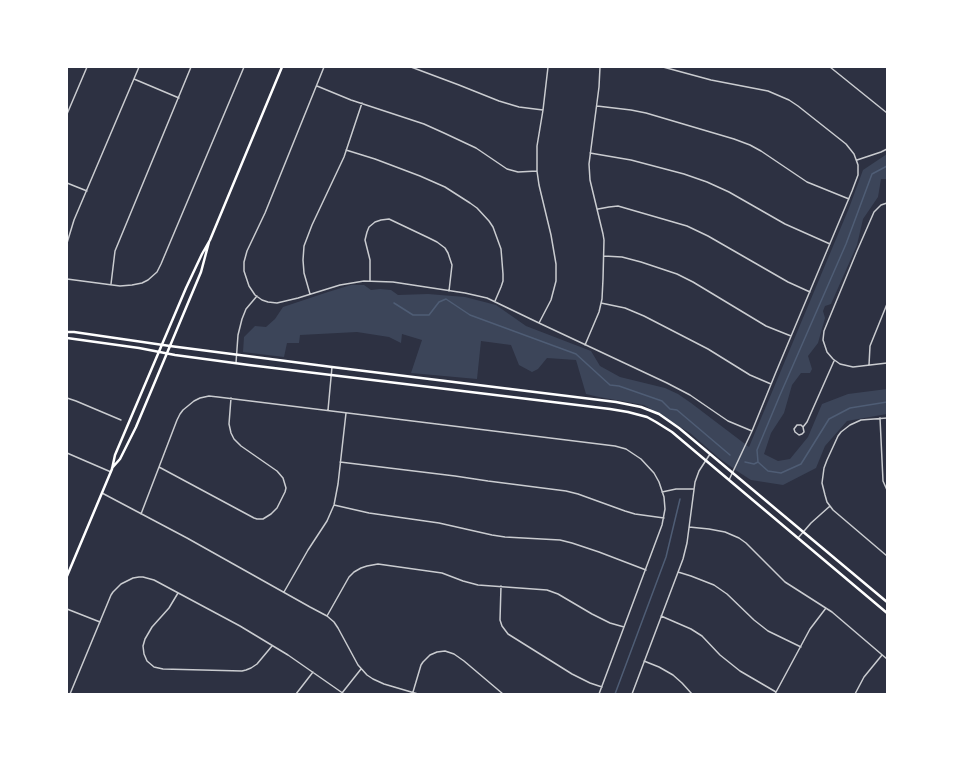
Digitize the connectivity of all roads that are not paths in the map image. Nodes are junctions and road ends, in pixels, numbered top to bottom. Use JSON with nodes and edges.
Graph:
{"nodes":[{"id":1,"x":87,"y":67,"type":"edge"},
{"id":2,"x":139,"y":67,"type":"edge"},
{"id":3,"x":191,"y":67,"type":"edge"},
{"id":4,"x":244,"y":67,"type":"edge"},
{"id":5,"x":282,"y":67,"type":"edge"},
{"id":6,"x":324,"y":67,"type":"edge"},
{"id":7,"x":411,"y":67,"type":"edge"},
{"id":8,"x":548,"y":67,"type":"edge"},
{"id":9,"x":600,"y":67,"type":"edge"},
{"id":10,"x":663,"y":67,"type":"edge"},
{"id":11,"x":830,"y":67,"type":"edge"},
{"id":12,"x":134,"y":79,"type":"junction"},
{"id":13,"x":317,"y":86,"type":"junction"},
{"id":14,"x":178,"y":98,"type":"junction"},
{"id":15,"x":362,"y":103,"type":"junction"},
{"id":16,"x":597,"y":106,"type":"junction"},
{"id":17,"x":543,"y":110,"type":"junction"},
{"id":18,"x":887,"y":113,"type":"edge"},
{"id":19,"x":67,"y":114,"type":"edge"},
{"id":20,"x":887,"y":149,"type":"edge"},
{"id":21,"x":346,"y":150,"type":"junction"},
{"id":22,"x":590,"y":153,"type":"junction"},
{"id":23,"x":857,"y":160,"type":"junction"},
{"id":24,"x":537,"y":171,"type":"junction"},
{"id":25,"x":67,"y":183,"type":"edge"},
{"id":26,"x":87,"y":191,"type":"junction"},
{"id":27,"x":849,"y":199,"type":"junction"},
{"id":28,"x":887,"y":202,"type":"edge"},
{"id":29,"x":597,"y":210,"type":"junction"},
{"id":30,"x":68,"y":234,"type":"edge"},
{"id":31,"x":210,"y":240,"type":"junction"},
{"id":32,"x":67,"y":243,"type":"edge"},
{"id":33,"x":830,"y":244,"type":"junction"},
{"id":34,"x":604,"y":256,"type":"junction"},
{"id":35,"x":67,"y":279,"type":"edge"},
{"id":36,"x":370,"y":281,"type":"junction"},
{"id":37,"x":111,"y":284,"type":"junction"},
{"id":38,"x":449,"y":291,"type":"junction"},
{"id":39,"x":810,"y":292,"type":"junction"},
{"id":40,"x":310,"y":294,"type":"junction"},
{"id":41,"x":257,"y":296,"type":"junction"},
{"id":42,"x":494,"y":301,"type":"junction"},
{"id":43,"x":601,"y":303,"type":"junction"},
{"id":44,"x":887,"y":304,"type":"edge"},
{"id":45,"x":539,"y":324,"type":"junction"},
{"id":46,"x":67,"y":332,"type":"edge"},
{"id":47,"x":791,"y":336,"type":"junction"},
{"id":48,"x":67,"y":338,"type":"edge"},
{"id":49,"x":162,"y":345,"type":"junction"},
{"id":50,"x":585,"y":345,"type":"junction"},
{"id":51,"x":170,"y":346,"type":"junction"},
{"id":52,"x":159,"y":352,"type":"junction"},
{"id":53,"x":167,"y":353,"type":"junction"},
{"id":54,"x":236,"y":355,"type":"junction"},
{"id":55,"x":834,"y":361,"type":"junction"},
{"id":56,"x":236,"y":363,"type":"junction"},
{"id":57,"x":887,"y":363,"type":"edge"},
{"id":58,"x":869,"y":365,"type":"junction"},
{"id":59,"x":332,"y":367,"type":"junction"},
{"id":60,"x":331,"y":375,"type":"junction"},
{"id":61,"x":771,"y":384,"type":"junction"},
{"id":62,"x":67,"y":398,"type":"edge"},
{"id":63,"x":231,"y":398,"type":"junction"},
{"id":64,"x":328,"y":410,"type":"junction"},
{"id":65,"x":346,"y":413,"type":"junction"},
{"id":66,"x":880,"y":418,"type":"junction"},
{"id":67,"x":887,"y":418,"type":"edge"},
{"id":68,"x":121,"y":420,"type":"dead end"},
{"id":69,"x":803,"y":427,"type":"junction"},
{"id":70,"x":752,"y":431,"type":"junction"},
{"id":71,"x":67,"y":453,"type":"edge"},
{"id":72,"x":710,"y":454,"type":"junction"},
{"id":73,"x":706,"y":461,"type":"junction"},
{"id":74,"x":340,"y":462,"type":"junction"},
{"id":75,"x":159,"y":467,"type":"junction"},
{"id":76,"x":111,"y":470,"type":"junction"},
{"id":77,"x":732,"y":473,"type":"junction"},
{"id":78,"x":729,"y":480,"type":"junction"},
{"id":79,"x":694,"y":489,"type":"junction"},
{"id":80,"x":887,"y":490,"type":"edge"},
{"id":81,"x":662,"y":492,"type":"junction"},
{"id":82,"x":102,"y":493,"type":"junction"},
{"id":83,"x":334,"y":505,"type":"junction"},
{"id":84,"x":830,"y":506,"type":"junction"},
{"id":85,"x":142,"y":514,"type":"junction"},
{"id":86,"x":664,"y":518,"type":"junction"},
{"id":87,"x":689,"y":527,"type":"junction"},
{"id":88,"x":803,"y":532,"type":"junction"},
{"id":89,"x":798,"y":538,"type":"junction"},
{"id":90,"x":887,"y":556,"type":"edge"},
{"id":91,"x":646,"y":570,"type":"junction"},
{"id":92,"x":678,"y":572,"type":"junction"},
{"id":93,"x":67,"y":576,"type":"edge"},
{"id":94,"x":501,"y":586,"type":"junction"},
{"id":95,"x":178,"y":592,"type":"junction"},
{"id":96,"x":284,"y":592,"type":"junction"},
{"id":97,"x":887,"y":602,"type":"edge"},
{"id":98,"x":67,"y":608,"type":"edge"},
{"id":99,"x":826,"y":608,"type":"junction"},
{"id":100,"x":887,"y":613,"type":"edge"},
{"id":101,"x":327,"y":616,"type":"junction"},
{"id":102,"x":661,"y":616,"type":"junction"},
{"id":103,"x":100,"y":622,"type":"junction"},
{"id":104,"x":624,"y":627,"type":"junction"},
{"id":105,"x":272,"y":646,"type":"junction"},
{"id":106,"x":801,"y":647,"type":"junction"},
{"id":107,"x":882,"y":655,"type":"junction"},
{"id":108,"x":887,"y":659,"type":"edge"},
{"id":109,"x":644,"y":661,"type":"junction"},
{"id":110,"x":361,"y":669,"type":"junction"},
{"id":111,"x":313,"y":672,"type":"junction"},
{"id":112,"x":602,"y":687,"type":"junction"},
{"id":113,"x":413,"y":692,"type":"junction"},
{"id":114,"x":775,"y":693,"type":"edge"},
{"id":115,"x":70,"y":694,"type":"edge"},
{"id":116,"x":296,"y":694,"type":"edge"},
{"id":117,"x":343,"y":694,"type":"edge"},
{"id":118,"x":418,"y":694,"type":"edge"},
{"id":119,"x":503,"y":694,"type":"edge"},
{"id":120,"x":599,"y":694,"type":"edge"},
{"id":121,"x":632,"y":694,"type":"edge"},
{"id":122,"x":692,"y":694,"type":"edge"},
{"id":123,"x":855,"y":694,"type":"edge"}],
"edges":[{"from":1,"to":19,"type":"street"},
{"from":2,"to":12,"type":"street"},
{"from":3,"to":14,"type":"street"},
{"from":4,"to":37,"type":"street"},
{"from":5,"to":31,"type":"main road"},
{"from":6,"to":13,"type":"street"},
{"from":7,"to":17,"type":"street"},
{"from":8,"to":17,"type":"street"},
{"from":9,"to":16,"type":"street"},
{"from":10,"to":23,"type":"street"},
{"from":11,"to":18,"type":"street"},
{"from":12,"to":14,"type":"street"},
{"from":12,"to":26,"type":"street"},
{"from":13,"to":15,"type":"street"},
{"from":13,"to":41,"type":"street"},
{"from":14,"to":37,"type":"street"},
{"from":15,"to":21,"type":"street"},
{"from":15,"to":24,"type":"street"},
{"from":16,"to":22,"type":"street"},
{"from":16,"to":27,"type":"street"},
{"from":17,"to":24,"type":"street"},
{"from":20,"to":23,"type":"street"},
{"from":21,"to":40,"type":"street"},
{"from":21,"to":42,"type":"street"},
{"from":22,"to":29,"type":"street"},
{"from":22,"to":33,"type":"street"},
{"from":23,"to":27,"type":"street"},
{"from":24,"to":45,"type":"street"},
{"from":25,"to":26,"type":"street"},
{"from":26,"to":30,"type":"street"},
{"from":27,"to":33,"type":"street"},
{"from":28,"to":55,"type":"street"},
{"from":29,"to":34,"type":"street"},
{"from":29,"to":39,"type":"street"},
{"from":30,"to":32,"type":"street"},
{"from":31,"to":49,"type":"main road"},
{"from":31,"to":51,"type":"main road"},
{"from":33,"to":39,"type":"street"},
{"from":34,"to":43,"type":"street"},
{"from":34,"to":47,"type":"street"},
{"from":35,"to":37,"type":"street"},
{"from":36,"to":38,"type":"street"},
{"from":36,"to":38,"type":"street"},
{"from":36,"to":40,"type":"street"},
{"from":38,"to":42,"type":"street"},
{"from":39,"to":47,"type":"street"},
{"from":40,"to":41,"type":"street"},
{"from":41,"to":54,"type":"street"},
{"from":42,"to":45,"type":"street"},
{"from":43,"to":50,"type":"street"},
{"from":43,"to":61,"type":"street"},
{"from":44,"to":58,"type":"street"},
{"from":45,"to":50,"type":"street"},
{"from":46,"to":49,"type":"main road"},
{"from":47,"to":61,"type":"street"},
{"from":48,"to":52,"type":"main road"},
{"from":49,"to":51,"type":"main road"},
{"from":49,"to":52,"type":"main road"},
{"from":50,"to":70,"type":"street"},
{"from":51,"to":53,"type":"main road"},
{"from":51,"to":54,"type":"main road"},
{"from":52,"to":53,"type":"main road"},
{"from":52,"to":76,"type":"main road"},
{"from":53,"to":56,"type":"main road"},
{"from":53,"to":76,"type":"main road"},
{"from":54,"to":56,"type":"street"},
{"from":54,"to":59,"type":"main road"},
{"from":55,"to":58,"type":"street"},
{"from":55,"to":69,"type":"street"},
{"from":56,"to":60,"type":"main road"},
{"from":57,"to":58,"type":"street"},
{"from":59,"to":60,"type":"street"},
{"from":59,"to":72,"type":"main road"},
{"from":60,"to":64,"type":"street"},
{"from":60,"to":73,"type":"main road"},
{"from":61,"to":70,"type":"street"},
{"from":62,"to":68,"type":"street"},
{"from":63,"to":64,"type":"street"},
{"from":63,"to":75,"type":"street"},
{"from":63,"to":75,"type":"street"},
{"from":64,"to":65,"type":"street"},
{"from":65,"to":74,"type":"street"},
{"from":65,"to":81,"type":"street"},
{"from":66,"to":67,"type":"street"},
{"from":66,"to":80,"type":"street"},
{"from":66,"to":84,"type":"street"},
{"from":69,"to":69,"type":"street"},
{"from":70,"to":77,"type":"street"},
{"from":71,"to":76,"type":"street"},
{"from":72,"to":73,"type":"street"},
{"from":72,"to":77,"type":"main road"},
{"from":73,"to":78,"type":"main road"},
{"from":73,"to":79,"type":"street"},
{"from":74,"to":83,"type":"street"},
{"from":74,"to":86,"type":"street"},
{"from":75,"to":85,"type":"street"},
{"from":76,"to":82,"type":"main road"},
{"from":77,"to":78,"type":"street"},
{"from":77,"to":88,"type":"main road"},
{"from":78,"to":89,"type":"main road"},
{"from":79,"to":81,"type":"street"},
{"from":79,"to":87,"type":"street"},
{"from":81,"to":86,"type":"street"},
{"from":82,"to":85,"type":"street"},
{"from":82,"to":93,"type":"main road"},
{"from":83,"to":91,"type":"street"},
{"from":83,"to":96,"type":"street"},
{"from":84,"to":88,"type":"street"},
{"from":84,"to":90,"type":"street"},
{"from":85,"to":96,"type":"street"},
{"from":86,"to":91,"type":"street"},
{"from":87,"to":92,"type":"street"},
{"from":87,"to":99,"type":"street"},
{"from":88,"to":89,"type":"street"},
{"from":88,"to":97,"type":"main road"},
{"from":89,"to":100,"type":"main road"},
{"from":91,"to":104,"type":"street"},
{"from":92,"to":102,"type":"street"},
{"from":92,"to":106,"type":"street"},
{"from":94,"to":101,"type":"street"},
{"from":94,"to":104,"type":"street"},
{"from":94,"to":112,"type":"street"},
{"from":95,"to":103,"type":"street"},
{"from":95,"to":105,"type":"street"},
{"from":95,"to":105,"type":"street"},
{"from":96,"to":101,"type":"street"},
{"from":98,"to":103,"type":"street"},
{"from":99,"to":106,"type":"street"},
{"from":99,"to":107,"type":"street"},
{"from":101,"to":110,"type":"street"},
{"from":102,"to":109,"type":"street"},
{"from":102,"to":114,"type":"street"},
{"from":103,"to":115,"type":"street"},
{"from":104,"to":112,"type":"street"},
{"from":105,"to":111,"type":"street"},
{"from":106,"to":114,"type":"street"},
{"from":107,"to":108,"type":"street"},
{"from":107,"to":123,"type":"street"},
{"from":109,"to":121,"type":"street"},
{"from":109,"to":122,"type":"street"},
{"from":110,"to":113,"type":"street"},
{"from":110,"to":117,"type":"street"},
{"from":111,"to":116,"type":"street"},
{"from":111,"to":117,"type":"street"},
{"from":112,"to":120,"type":"street"},
{"from":113,"to":118,"type":"street"},
{"from":113,"to":119,"type":"street"}]}
